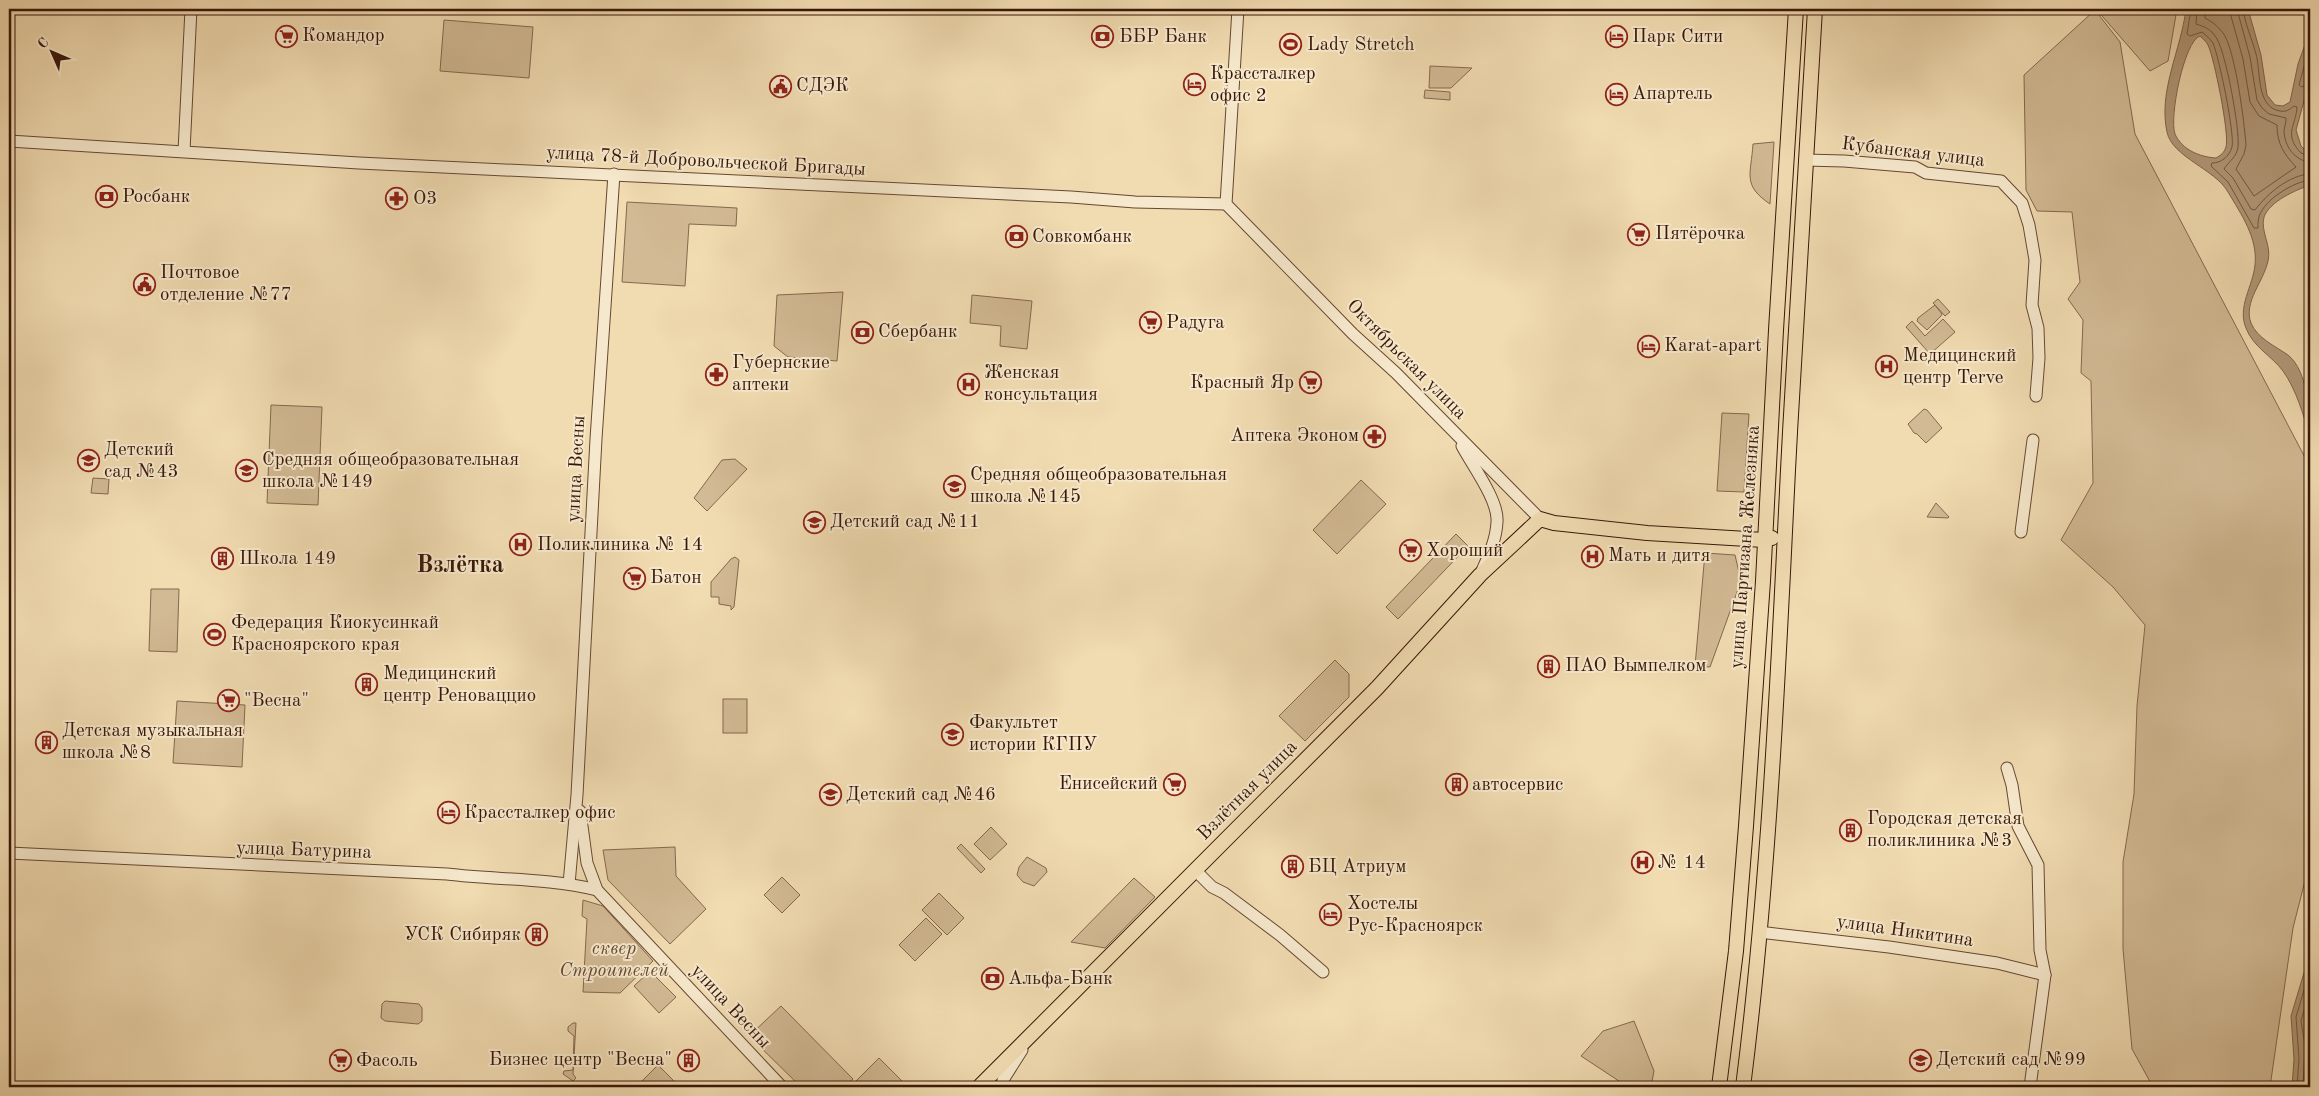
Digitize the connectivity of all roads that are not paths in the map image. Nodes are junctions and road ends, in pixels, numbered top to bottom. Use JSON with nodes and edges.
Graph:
{"nodes":[{"id":1,"x":191,"y":9,"type":"edge"},
{"id":2,"x":1238,"y":9,"type":"edge"},
{"id":3,"x":1796,"y":9,"type":"edge"},
{"id":4,"x":1814,"y":9,"type":"edge"},
{"id":5,"x":9,"y":141,"type":"edge"},
{"id":6,"x":184,"y":151,"type":"junction"},
{"id":7,"x":1805,"y":160,"type":"junction"},
{"id":8,"x":614,"y":174,"type":"junction"},
{"id":9,"x":1226,"y":204,"type":"junction"},
{"id":10,"x":2036,"y":396,"type":"dead end"},
{"id":11,"x":1456,"y":436,"type":"junction"},
{"id":12,"x":2033,"y":440,"type":"dead end"},
{"id":13,"x":1540,"y":519,"type":"junction"},
{"id":14,"x":2021,"y":532,"type":"dead end"},
{"id":15,"x":1785,"y":535,"type":"junction"},
{"id":16,"x":1764,"y":540,"type":"junction"},
{"id":17,"x":1480,"y":575,"type":"junction"},
{"id":18,"x":2006,"y":768,"type":"dead end"},
{"id":19,"x":577,"y":795,"type":"junction"},
{"id":20,"x":9,"y":853,"type":"edge"},
{"id":21,"x":1195,"y":870,"type":"junction"},
{"id":22,"x":569,"y":884,"type":"junction"},
{"id":23,"x":597,"y":890,"type":"junction"},
{"id":24,"x":1759,"y":932,"type":"junction"},
{"id":25,"x":1323,"y":972,"type":"dead end"},
{"id":26,"x":2046,"y":975,"type":"junction"},
{"id":27,"x":1033,"y":1031,"type":"junction"},
{"id":28,"x":1723,"y":1057,"type":"junction"},
{"id":29,"x":1747,"y":1058,"type":"junction"},
{"id":30,"x":782,"y":1087,"type":"edge"},
{"id":31,"x":979,"y":1087,"type":"edge"},
{"id":32,"x":1002,"y":1087,"type":"edge"},
{"id":33,"x":1719,"y":1087,"type":"edge"},
{"id":34,"x":1743,"y":1087,"type":"edge"},
{"id":35,"x":2030,"y":1087,"type":"edge"}],
"edges":[{"from":1,"to":6,"type":"street"},
{"from":2,"to":9,"type":"street"},
{"from":3,"to":16,"type":"main road","name":"улица Партизана Железняка"},
{"from":4,"to":7,"type":"main road","name":"улица Партизана Железняка"},
{"from":5,"to":6,"type":"street","name":"улица 78-й Добровольческой Бригады"},
{"from":6,"to":8,"type":"street","name":"улица 78-й Добровольческой Бригады"},
{"from":7,"to":10,"type":"street","name":"Кубанская улица"},
{"from":7,"to":15,"type":"main road","name":"улица Партизана Железняка"},
{"from":8,"to":9,"type":"street","name":"улица 78-й Добровольческой Бригады"},
{"from":8,"to":19,"type":"street","name":"улица Весны"},
{"from":9,"to":11,"type":"street","name":"Октябрьская улица"},
{"from":11,"to":13,"type":"street","name":"Октябрьская улица"},
{"from":11,"to":17,"type":"street"},
{"from":12,"to":14,"type":"street"},
{"from":13,"to":16,"type":"main road"},
{"from":13,"to":17,"type":"main road","name":"Взлётная улица"},
{"from":15,"to":16,"type":"main road"},
{"from":15,"to":24,"type":"main road","name":"улица Партизана Железняка"},
{"from":16,"to":28,"type":"main road","name":"улица Партизана Железняка"},
{"from":17,"to":21,"type":"main road","name":"Взлётная улица"},
{"from":18,"to":26,"type":"street"},
{"from":19,"to":22,"type":"street","name":"улица Весны"},
{"from":19,"to":23,"type":"street","name":"улица Весны"},
{"from":20,"to":22,"type":"street","name":"улица Батурина"},
{"from":21,"to":25,"type":"street"},
{"from":21,"to":27,"type":"main road","name":"Взлётная улица"},
{"from":22,"to":23,"type":"street","name":"улица Батурина"},
{"from":23,"to":30,"type":"street","name":"улица Весны"},
{"from":24,"to":26,"type":"street","name":"улица Никитина"},
{"from":24,"to":29,"type":"main road","name":"улица Партизана Железняка"},
{"from":26,"to":35,"type":"street"},
{"from":27,"to":31,"type":"main road","name":"Взлётная улица"},
{"from":27,"to":32,"type":"street"},
{"from":28,"to":29,"type":"main road"},
{"from":28,"to":33,"type":"main road","name":"улица Партизана Железняка"},
{"from":29,"to":34,"type":"main road","name":"улица Партизана Железняка"}]}
